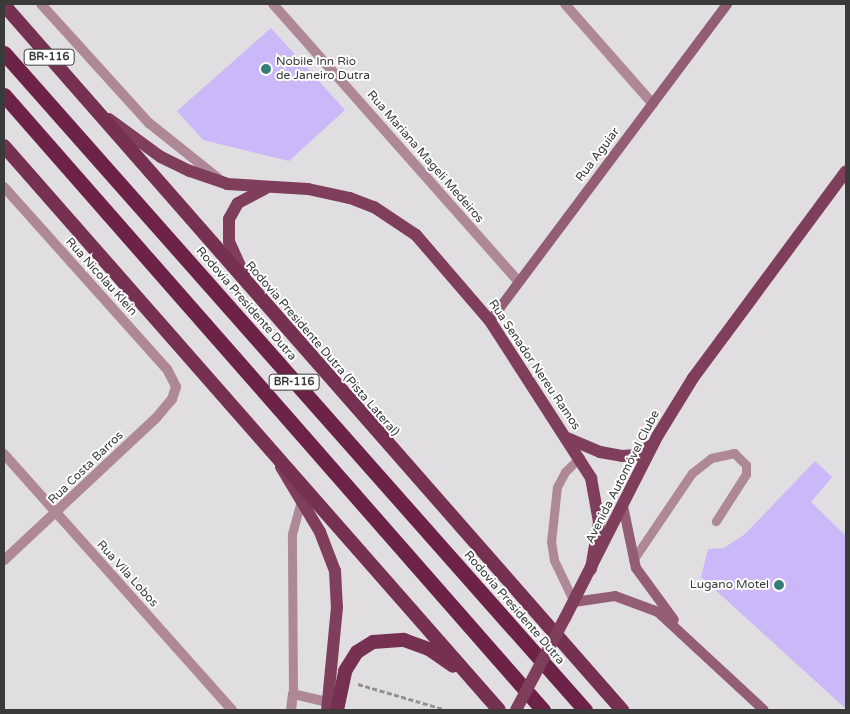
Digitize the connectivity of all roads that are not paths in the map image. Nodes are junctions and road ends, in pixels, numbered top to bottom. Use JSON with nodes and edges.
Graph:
{"nodes":[{"id":1,"x":4,"y":4,"type":"edge"},
{"id":2,"x":41,"y":4,"type":"edge"},
{"id":3,"x":273,"y":4,"type":"edge"},
{"id":4,"x":566,"y":4,"type":"edge"},
{"id":5,"x":727,"y":4,"type":"edge"},
{"id":6,"x":4,"y":53,"type":"edge"},
{"id":7,"x":4,"y":95,"type":"edge"},
{"id":8,"x":653,"y":104,"type":"junction"},
{"id":9,"x":94,"y":109,"type":"junction"},
{"id":10,"x":4,"y":146,"type":"edge"},
{"id":11,"x":846,"y":171,"type":"edge"},
{"id":12,"x":227,"y":184,"type":"junction"},
{"id":13,"x":4,"y":187,"type":"edge"},
{"id":14,"x":264,"y":189,"type":"junction"},
{"id":15,"x":518,"y":281,"type":"junction"},
{"id":16,"x":254,"y":294,"type":"junction"},
{"id":17,"x":490,"y":321,"type":"junction"},
{"id":18,"x":176,"y":387,"type":"joint"},
{"id":19,"x":260,"y":433,"type":"junction"},
{"id":20,"x":658,"y":435,"type":"junction"},
{"id":21,"x":567,"y":438,"type":"junction"},
{"id":22,"x":4,"y":454,"type":"edge"},
{"id":23,"x":580,"y":457,"type":"junction"},
{"id":24,"x":301,"y":500,"type":"junction"},
{"id":25,"x":623,"y":506,"type":"junction"},
{"id":26,"x":56,"y":514,"type":"junction"},
{"id":27,"x":716,"y":521,"type":"dead end"},
{"id":28,"x":4,"y":560,"type":"edge"},
{"id":29,"x":633,"y":560,"type":"junction"},
{"id":30,"x":591,"y":569,"type":"junction"},
{"id":31,"x":574,"y":602,"type":"junction"},
{"id":32,"x":682,"y":631,"type":"junction"},
{"id":33,"x":472,"y":680,"type":"junction"},
{"id":34,"x":293,"y":694,"type":"junction"},
{"id":35,"x":331,"y":708,"type":"edge"},
{"id":36,"x":232,"y":710,"type":"edge"},
{"id":37,"x":291,"y":710,"type":"edge"},
{"id":38,"x":499,"y":710,"type":"edge"},
{"id":39,"x":516,"y":710,"type":"edge"},
{"id":40,"x":543,"y":710,"type":"edge"},
{"id":41,"x":585,"y":710,"type":"edge"},
{"id":42,"x":622,"y":710,"type":"edge"},
{"id":43,"x":764,"y":710,"type":"edge"}],
"edges":[{"from":1,"to":9,"type":"highway","name":"Rodovia Presidente Dutra (Pista Lateral)","number":"BR-116"},
{"from":2,"to":12,"type":"street","name":"Rua Senador Nereu Ramos"},
{"from":3,"to":15,"type":"street","name":"Rua Mariana Mageli Medeiros"},
{"from":4,"to":8,"type":"street"},
{"from":5,"to":8,"type":"main road","name":"Rua Aguiar"},
{"from":6,"to":41,"type":"highway","name":"Rodovia Presidente Dutra","number":"BR-116"},
{"from":7,"to":40,"type":"highway","number":"BR-116"},
{"from":8,"to":15,"type":"main road","name":"Rua Aguiar"},
{"from":9,"to":12,"type":"main road"},
{"from":9,"to":16,"type":"highway","name":"Rodovia Presidente Dutra (Pista Lateral)","number":"BR-116"},
{"from":10,"to":19,"type":"highway"},
{"from":11,"to":20,"type":"main road","name":"Avenida Automóvel Clube"},
{"from":12,"to":14,"type":"main road","name":"Rua Senador Nereu Ramos"},
{"from":13,"to":18,"type":"street","name":"Rua Nicolau Klein"},
{"from":14,"to":16,"type":"main road","name":"Rua Senador Nereu Ramos"},
{"from":14,"to":17,"type":"main road","name":"Rua Senador Nereu Ramos"},
{"from":15,"to":17,"type":"main road","name":"Rua Aguiar"},
{"from":16,"to":42,"type":"highway","name":"Rodovia Presidente Dutra (Pista Lateral)","number":"BR-116"},
{"from":17,"to":21,"type":"main road","name":"Rua Senador Nereu Ramos"},
{"from":18,"to":26,"type":"street","name":"Rua Costa Barros"},
{"from":19,"to":24,"type":"main road"},
{"from":19,"to":33,"type":"highway"},
{"from":20,"to":21,"type":"main road"},
{"from":20,"to":25,"type":"main road","name":"Avenida Automóvel Clube"},
{"from":21,"to":23,"type":"main road","name":"Rua Senador Nereu Ramos"},
{"from":22,"to":26,"type":"street","name":"Rua Vila Lobos"},
{"from":23,"to":30,"type":"main road","name":"Rua Senador Nereu Ramos"},
{"from":23,"to":31,"type":"lane"},
{"from":24,"to":34,"type":"lane"},
{"from":24,"to":35,"type":"main road"},
{"from":25,"to":29,"type":"main road"},
{"from":25,"to":30,"type":"main road","name":"Avenida Automóvel Clube"},
{"from":26,"to":28,"type":"street","name":"Rua Costa Barros"},
{"from":26,"to":36,"type":"street","name":"Rua Vila Lobos"},
{"from":27,"to":29,"type":"lane"},
{"from":29,"to":32,"type":"main road"},
{"from":30,"to":31,"type":"main road","name":"Avenida Automóvel Clube"},
{"from":31,"to":32,"type":"main road"},
{"from":31,"to":39,"type":"main road","name":"Avenida Automóvel Clube","bridge":true},
{"from":32,"to":43,"type":"main road"},
{"from":33,"to":35,"type":"highway"},
{"from":33,"to":38,"type":"highway"},
{"from":34,"to":35,"type":"street"},
{"from":34,"to":37,"type":"street"}]}
